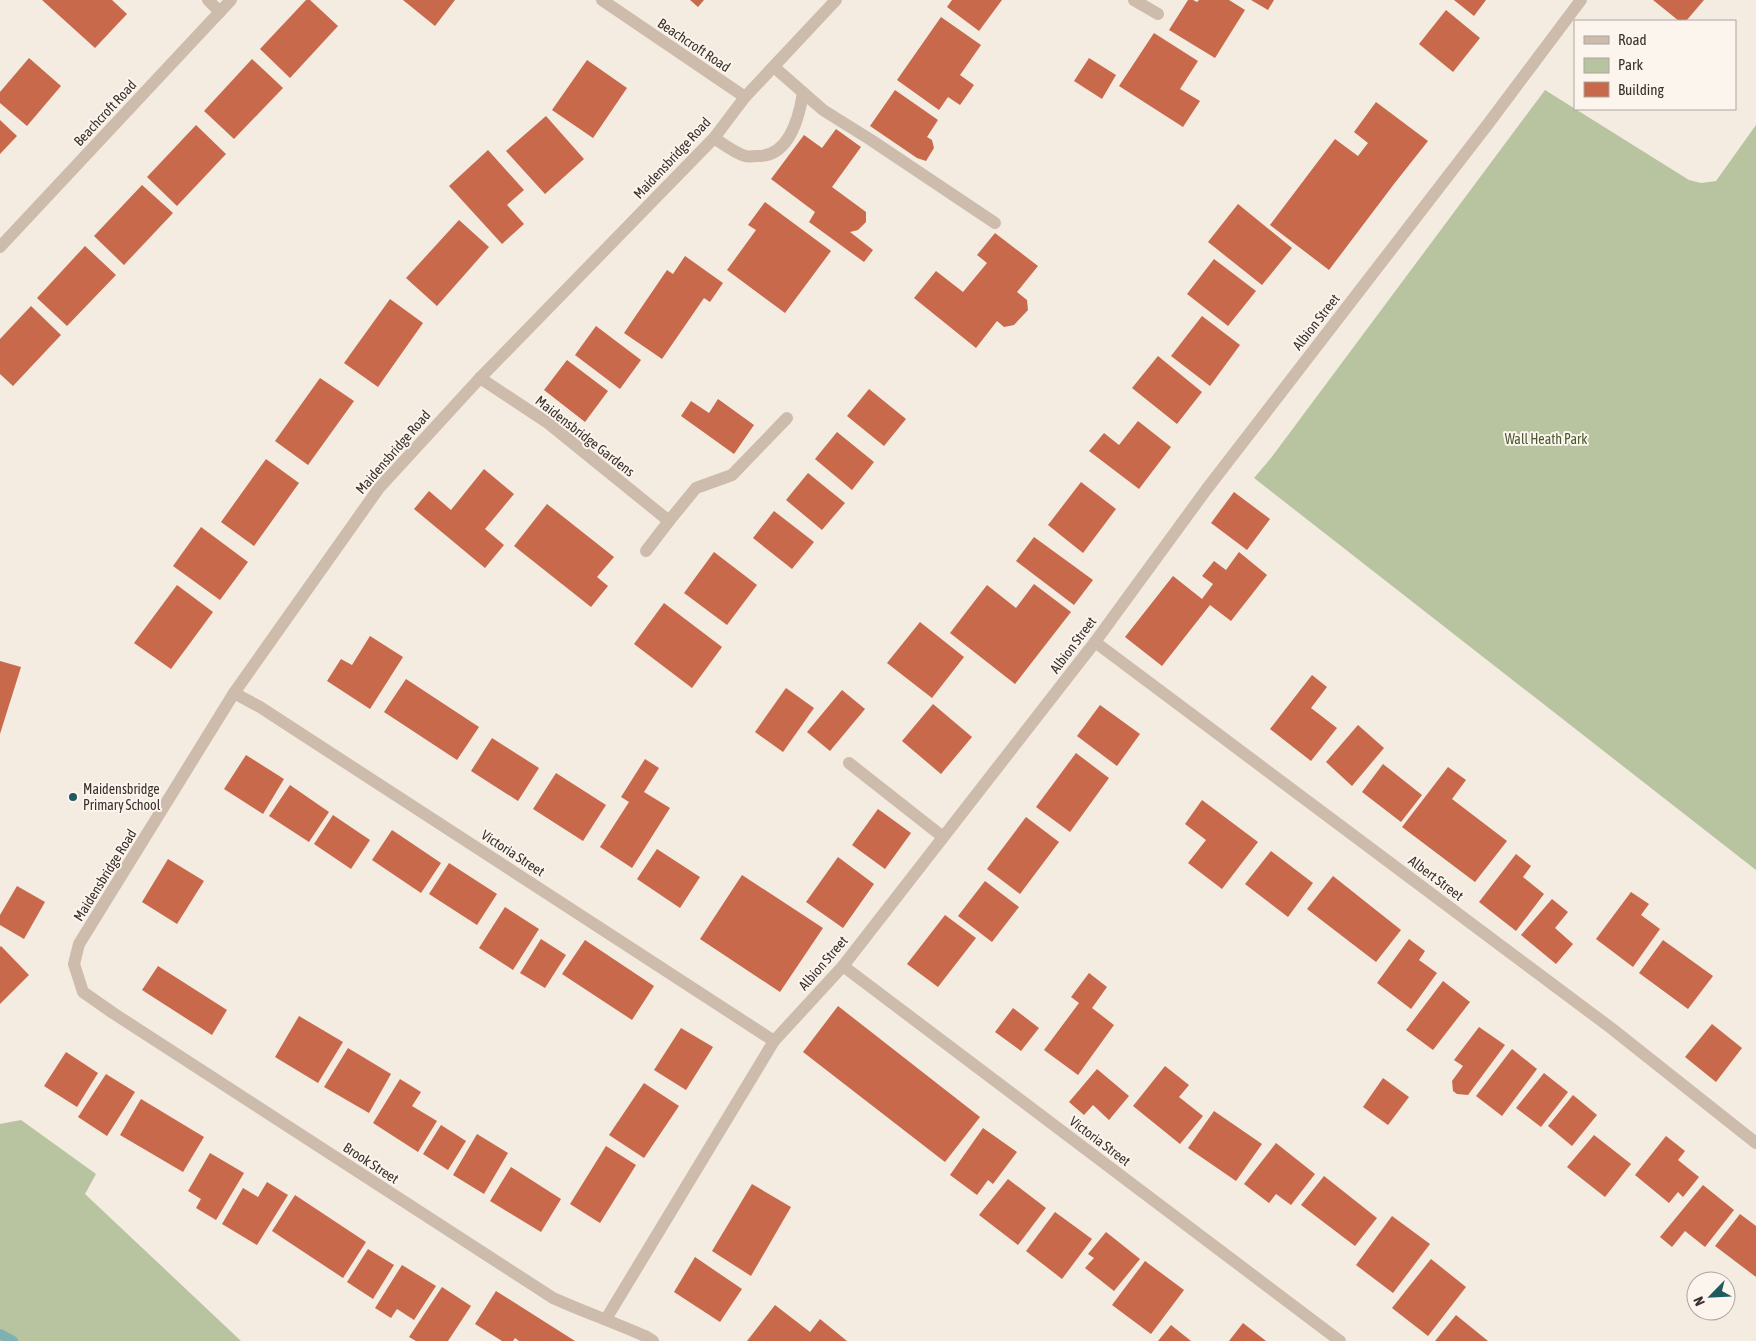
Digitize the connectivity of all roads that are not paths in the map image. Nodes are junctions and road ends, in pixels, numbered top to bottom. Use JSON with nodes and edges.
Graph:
{"nodes":[{"id":1,"x":208,"y":0,"type":"edge"},
{"id":2,"x":232,"y":0,"type":"edge"},
{"id":3,"x":602,"y":0,"type":"edge"},
{"id":4,"x":836,"y":0,"type":"edge"},
{"id":5,"x":1134,"y":0,"type":"edge"},
{"id":6,"x":1581,"y":0,"type":"edge"},
{"id":7,"x":220,"y":12,"type":"junction"},
{"id":8,"x":1158,"y":14,"type":"dead end"},
{"id":9,"x":774,"y":67,"type":"junction"},
{"id":10,"x":803,"y":93,"type":"junction"},
{"id":11,"x":745,"y":97,"type":"junction"},
{"id":12,"x":714,"y":138,"type":"junction"},
{"id":13,"x":995,"y":223,"type":"dead end"},
{"id":14,"x":0,"y":247,"type":"edge"},
{"id":15,"x":480,"y":378,"type":"junction"},
{"id":16,"x":787,"y":418,"type":"dead end"},
{"id":17,"x":669,"y":521,"type":"junction"},
{"id":18,"x":646,"y":551,"type":"dead end"},
{"id":19,"x":1095,"y":642,"type":"junction"},
{"id":20,"x":234,"y":693,"type":"junction"},
{"id":21,"x":849,"y":764,"type":"dead end"},
{"id":22,"x":943,"y":838,"type":"junction"},
{"id":23,"x":843,"y":966,"type":"junction"},
{"id":24,"x":83,"y":992,"type":"joint"},
{"id":25,"x":774,"y":1042,"type":"junction"},
{"id":26,"x":1756,"y":1143,"type":"edge"},
{"id":27,"x":606,"y":1319,"type":"junction"},
{"id":28,"x":653,"y":1341,"type":"edge"},
{"id":29,"x":1340,"y":1341,"type":"edge"}],
"edges":[{"from":1,"to":7,"type":"street"},
{"from":2,"to":7,"type":"street","name":"Beachcroft Road"},
{"from":3,"to":11,"type":"street","name":"Beachcroft Road"},
{"from":4,"to":9,"type":"street","name":"Maidensbridge Road"},
{"from":5,"to":8,"type":"street"},
{"from":6,"to":19,"type":"street","name":"Albion Street"},
{"from":7,"to":14,"type":"street","name":"Beachcroft Road"},
{"from":9,"to":10,"type":"street"},
{"from":9,"to":11,"type":"street","name":"Maidensbridge Road"},
{"from":10,"to":12,"type":"street"},
{"from":10,"to":13,"type":"street"},
{"from":11,"to":12,"type":"street","name":"Maidensbridge Road"},
{"from":12,"to":15,"type":"street","name":"Maidensbridge Road"},
{"from":15,"to":17,"type":"street","name":"Maidensbridge Gardens"},
{"from":15,"to":20,"type":"street","name":"Maidensbridge Road"},
{"from":16,"to":17,"type":"street"},
{"from":17,"to":18,"type":"street"},
{"from":19,"to":22,"type":"street","name":"Albion Street"},
{"from":19,"to":26,"type":"street","name":"Albert Street"},
{"from":20,"to":24,"type":"street","name":"Maidensbridge Road"},
{"from":20,"to":25,"type":"street","name":"Victoria Street"},
{"from":21,"to":22,"type":"street"},
{"from":22,"to":23,"type":"street","name":"Albion Street"},
{"from":23,"to":25,"type":"street","name":"Albion Street"},
{"from":23,"to":29,"type":"street","name":"Victoria Street"},
{"from":24,"to":27,"type":"street","name":"Brook Street"},
{"from":25,"to":27,"type":"street","name":"Albion Street"},
{"from":27,"to":28,"type":"street","name":"Brook Street"}]}
